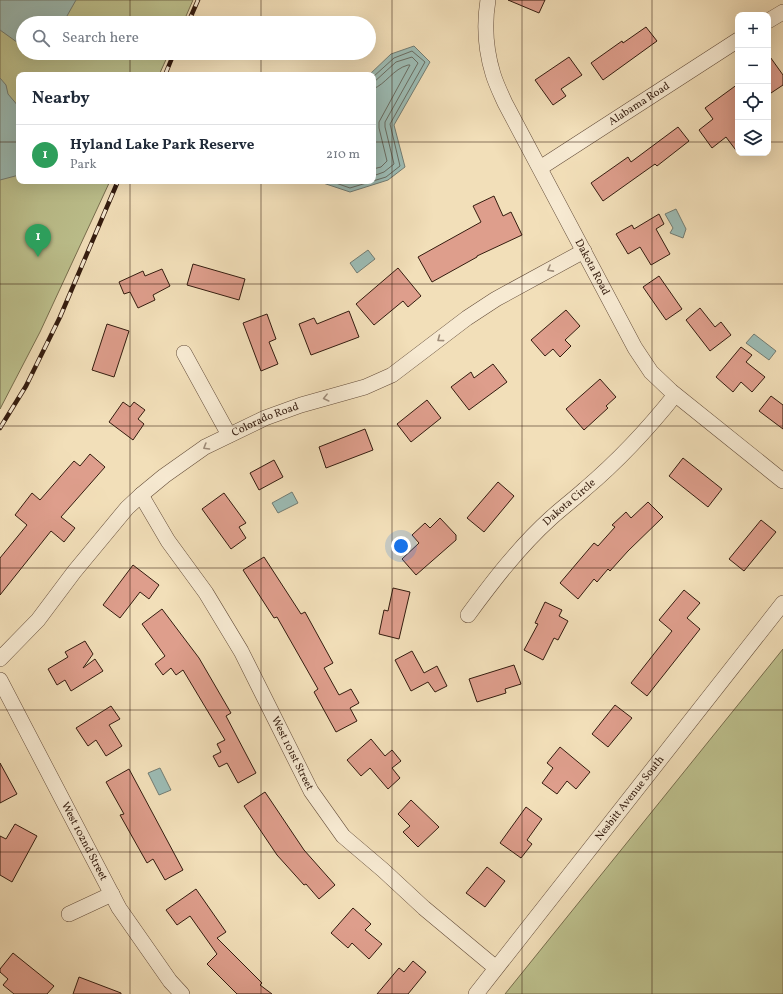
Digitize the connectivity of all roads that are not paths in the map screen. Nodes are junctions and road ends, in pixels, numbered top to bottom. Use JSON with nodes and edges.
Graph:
{"nodes":[{"id":1,"x":488,"y":0,"type":"edge"},
{"id":2,"x":783,"y":12,"type":"edge"},
{"id":3,"x":771,"y":19,"type":"edge"},
{"id":4,"x":735,"y":42,"type":"edge"},
{"id":5,"x":540,"y":168,"type":"junction"},
{"id":6,"x":584,"y":251,"type":"junction"},
{"id":7,"x":184,"y":353,"type":"dead end"},
{"id":8,"x":675,"y":395,"type":"junction"},
{"id":9,"x":229,"y":435,"type":"junction"},
{"id":10,"x":783,"y":481,"type":"edge"},
{"id":11,"x":141,"y":495,"type":"junction"},
{"id":12,"x":783,"y":603,"type":"edge"},
{"id":13,"x":468,"y":615,"type":"dead end"},
{"id":14,"x":0,"y":659,"type":"edge"},
{"id":15,"x":0,"y":680,"type":"edge"},
{"id":16,"x":112,"y":894,"type":"junction"},
{"id":17,"x":69,"y":914,"type":"dead end"},
{"id":18,"x":496,"y":968,"type":"junction"},
{"id":19,"x":182,"y":994,"type":"edge"},
{"id":20,"x":476,"y":994,"type":"edge"}],
"edges":[{"from":1,"to":5,"type":"street","name":"Dakota Road"},
{"from":2,"to":3,"type":"street"},
{"from":4,"to":5,"type":"street","name":"Alabama Road"},
{"from":5,"to":6,"type":"street","name":"Dakota Road"},
{"from":6,"to":8,"type":"street","name":"Dakota Road"},
{"from":6,"to":9,"type":"street","name":"Colorado Road","one_way":true},
{"from":7,"to":9,"type":"street"},
{"from":8,"to":10,"type":"street","name":"Dakota Road"},
{"from":8,"to":13,"type":"street","name":"Dakota Circle"},
{"from":9,"to":11,"type":"street","name":"Colorado Road","one_way":true},
{"from":11,"to":14,"type":"street","name":"Colorado Road"},
{"from":11,"to":18,"type":"street","name":"West 101st Street"},
{"from":12,"to":18,"type":"street","name":"Nesbitt Avenue South"},
{"from":15,"to":16,"type":"street","name":"West 102nd Street"},
{"from":16,"to":17,"type":"street"},
{"from":16,"to":19,"type":"street","name":"West 102nd Street"},
{"from":18,"to":20,"type":"street","name":"Nesbitt Avenue South"}]}
